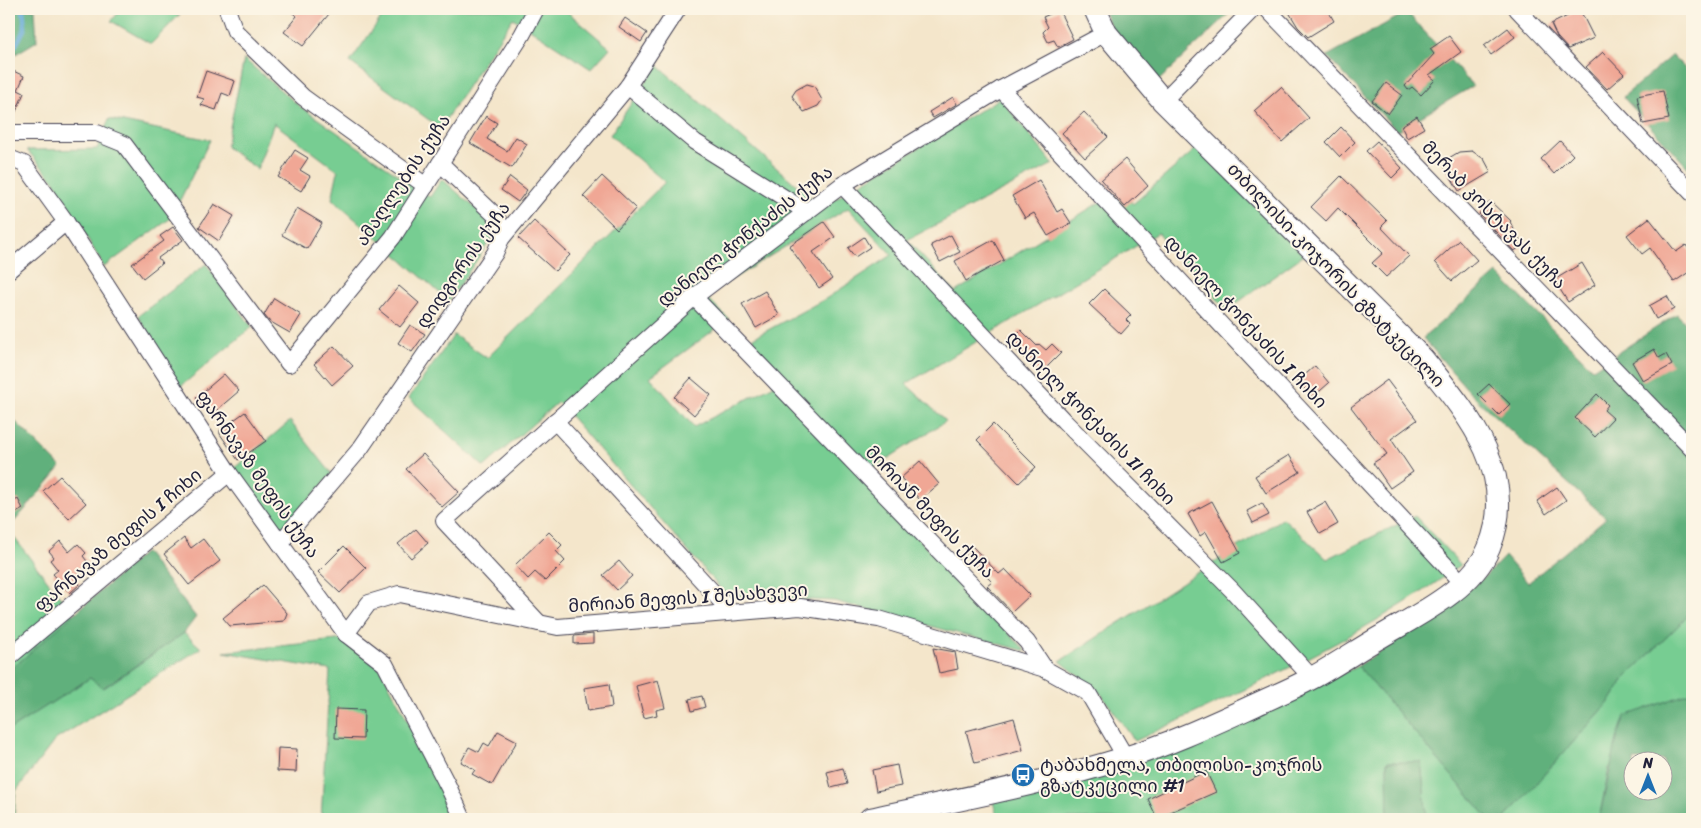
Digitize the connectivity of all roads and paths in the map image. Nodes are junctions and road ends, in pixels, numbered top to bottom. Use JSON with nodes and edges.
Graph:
{"nodes":[{"id":1,"x":227,"y":9,"type":"edge"},
{"id":2,"x":536,"y":9,"type":"edge"},
{"id":3,"x":678,"y":9,"type":"edge"},
{"id":4,"x":1095,"y":9,"type":"edge"},
{"id":5,"x":1253,"y":9,"type":"edge"},
{"id":6,"x":1268,"y":9,"type":"edge"},
{"id":7,"x":1517,"y":9,"type":"edge"},
{"id":8,"x":1106,"y":33,"type":"junction"},
{"id":9,"x":628,"y":86,"type":"junction"},
{"id":10,"x":1001,"y":89,"type":"junction"},
{"id":11,"x":1163,"y":101,"type":"junction"},
{"id":12,"x":9,"y":133,"type":"edge"},
{"id":13,"x":9,"y":158,"type":"edge"},
{"id":14,"x":440,"y":163,"type":"junction"},
{"id":15,"x":842,"y":185,"type":"junction"},
{"id":16,"x":426,"y":186,"type":"junction"},
{"id":17,"x":1692,"y":193,"type":"edge"},
{"id":18,"x":807,"y":212,"type":"junction"},
{"id":19,"x":66,"y":222,"type":"junction"},
{"id":20,"x":501,"y":240,"type":"junction"},
{"id":21,"x":9,"y":270,"type":"edge"},
{"id":22,"x":694,"y":297,"type":"junction"},
{"id":23,"x":555,"y":421,"type":"junction"},
{"id":24,"x":1692,"y":449,"type":"edge"},
{"id":25,"x":229,"y":473,"type":"junction"},
{"id":26,"x":280,"y":543,"type":"junction"},
{"id":27,"x":1462,"y":583,"type":"junction"},
{"id":28,"x":731,"y":612,"type":"junction"},
{"id":29,"x":539,"y":623,"type":"junction"},
{"id":30,"x":346,"y":634,"type":"junction"},
{"id":31,"x":9,"y":657,"type":"edge"},
{"id":32,"x":1045,"y":669,"type":"junction"},
{"id":33,"x":1312,"y":678,"type":"junction"},
{"id":34,"x":1126,"y":758,"type":"junction"},
{"id":35,"x":463,"y":819,"type":"edge"},
{"id":36,"x":876,"y":819,"type":"edge"}],
"edges":[{"from":1,"to":16,"type":"street"},
{"from":2,"to":14,"type":"street","name":"ამაღლების ქუჩა"},
{"from":3,"to":9,"type":"street","name":"დიდგორის ქუჩა"},
{"from":4,"to":8,"type":"main road","name":"თბილისი-კოჯორის გზატკეცილი"},
{"from":5,"to":11,"type":"street"},
{"from":6,"to":24,"type":"street","name":"მერაბ კოსტავას ქუჩა"},
{"from":7,"to":17,"type":"street"},
{"from":8,"to":10,"type":"street","name":"დანიელ ჭონქაძის ქუჩა"},
{"from":8,"to":11,"type":"main road","name":"თბილისი-კოჯორის გზატკეცილი"},
{"from":9,"to":18,"type":"street"},
{"from":9,"to":20,"type":"street","name":"დიდგორის ქუჩა"},
{"from":10,"to":15,"type":"street","name":"დანიელ ჭონქაძის ქუჩა"},
{"from":10,"to":27,"type":"street","name":"დანიელ ჭონქაძის I ჩიხი"},
{"from":11,"to":27,"type":"main road","name":"თბილისი-კოჯორის გზატკეცილი"},
{"from":12,"to":16,"type":"street","name":"ამაღლების ქუჩა"},
{"from":13,"to":19,"type":"street","name":"ფარნავაზ მეფის ქუჩა"},
{"from":14,"to":16,"type":"street","name":"ამაღლების ქუჩა"},
{"from":14,"to":20,"type":"street"},
{"from":15,"to":18,"type":"street","name":"დანიელ ჭონქაძის ქუჩა"},
{"from":15,"to":33,"type":"street","name":"დანიელ ჭონქაძის II ჩიხი"},
{"from":18,"to":22,"type":"street","name":"დანიელ ჭონქაძის ქუჩა"},
{"from":19,"to":21,"type":"street"},
{"from":19,"to":25,"type":"street","name":"ფარნავაზ მეფის ქუჩა"},
{"from":20,"to":26,"type":"street","name":"დიდგორის ქუჩა"},
{"from":22,"to":23,"type":"street","name":"დანიელ ჭონქაძის ქუჩა"},
{"from":22,"to":32,"type":"street","name":"მირიან მეფის ქუჩა"},
{"from":23,"to":28,"type":"street"},
{"from":23,"to":29,"type":"street","name":"დანიელ ჭონქაძის ქუჩა"},
{"from":25,"to":26,"type":"street","name":"ფარნავაზ მეფის ქუჩა"},
{"from":25,"to":31,"type":"street","name":"ფარნავაზ მეფის I ჩიხი"},
{"from":26,"to":30,"type":"street","name":"ფარნავაზ მეფის ქუჩა"},
{"from":27,"to":33,"type":"main road","name":"თბილისი-კოჯორის გზატკეცილი"},
{"from":28,"to":29,"type":"street","name":"მირიან მეფის I შესახვევი"},
{"from":28,"to":32,"type":"street","name":"მირიან მეფის I შესახვევი"},
{"from":29,"to":30,"type":"street","name":"მირიან მეფის I შესახვევი"},
{"from":30,"to":35,"type":"street","name":"ფარნავაზ მეფის ქუჩა"},
{"from":32,"to":34,"type":"street","name":"მირიან მეფის ქუჩა"},
{"from":33,"to":34,"type":"main road","name":"თბილისი-კოჯორის გზატკეცილი"},
{"from":34,"to":36,"type":"main road","name":"თბილისი-კოჯორის გზატკეცილი"}]}
